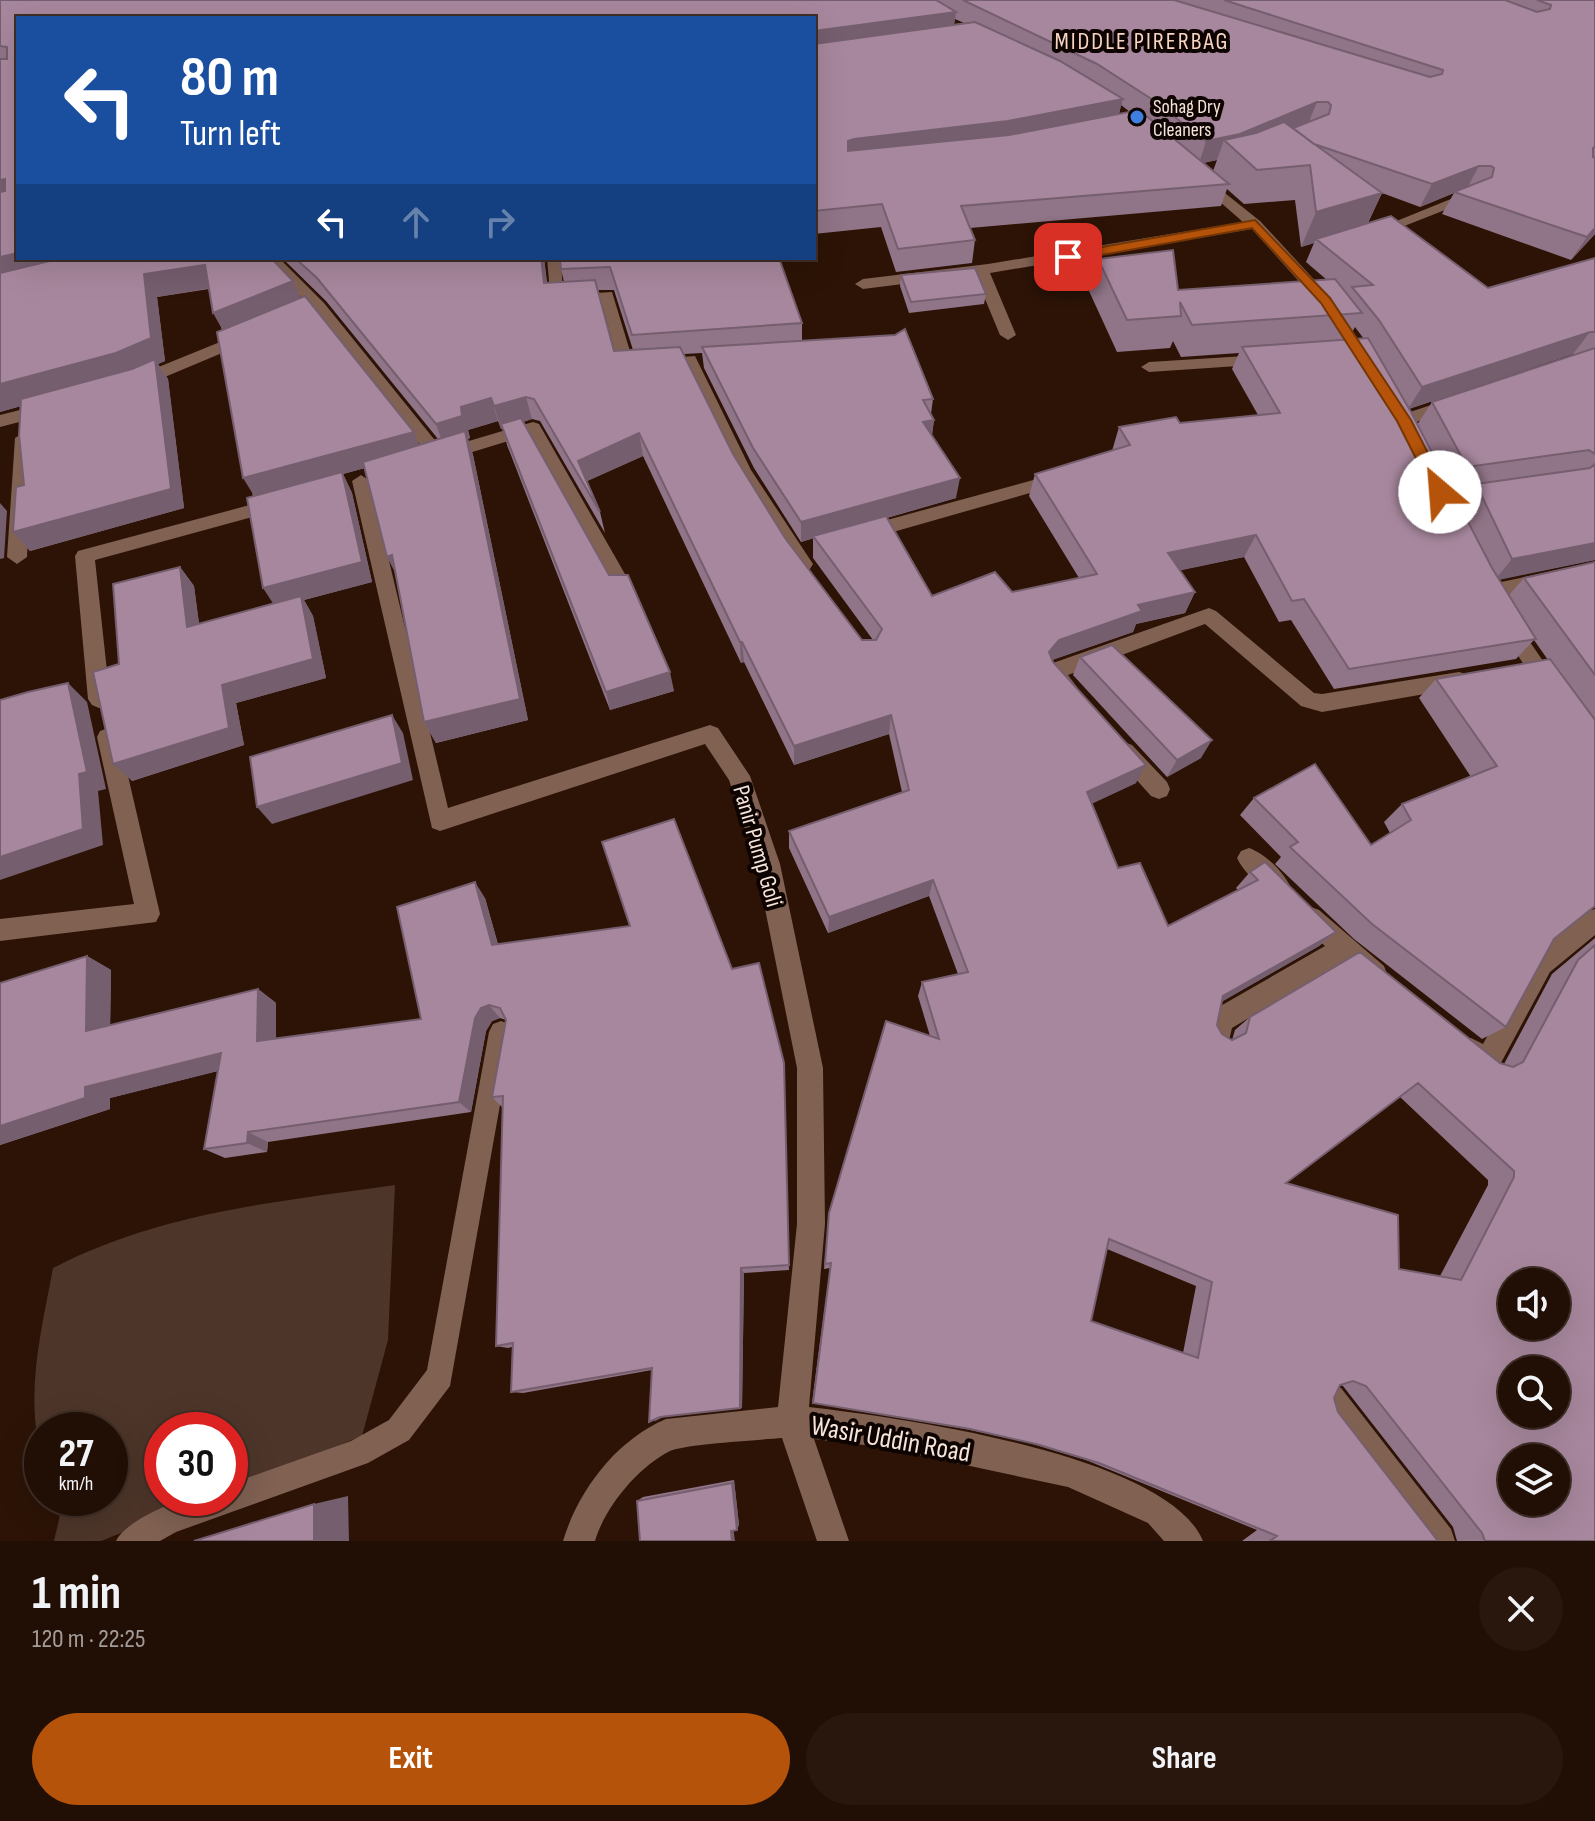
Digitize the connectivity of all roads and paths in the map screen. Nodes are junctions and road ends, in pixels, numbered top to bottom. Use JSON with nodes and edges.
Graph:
{"nodes":[{"id":1,"x":1197,"y":169,"type":"edge"},
{"id":2,"x":1473,"y":194,"type":"edge"},
{"id":3,"x":1255,"y":224,"type":"junction"},
{"id":4,"x":1360,"y":237,"type":"edge"},
{"id":5,"x":273,"y":260,"type":"edge"},
{"id":6,"x":554,"y":260,"type":"edge"},
{"id":7,"x":981,"y":270,"type":"junction"},
{"id":8,"x":863,"y":284,"type":"dead end"},
{"id":9,"x":1334,"y":314,"type":"edge"},
{"id":10,"x":263,"y":330,"type":"edge"},
{"id":11,"x":1008,"y":335,"type":"dead end"},
{"id":12,"x":1284,"y":358,"type":"edge"},
{"id":13,"x":1149,"y":367,"type":"dead end"},
{"id":14,"x":124,"y":386,"type":"edge"},
{"id":15,"x":1463,"y":400,"type":"edge"},
{"id":16,"x":68,"y":403,"type":"edge"},
{"id":17,"x":25,"y":416,"type":"junction"},
{"id":18,"x":1403,"y":420,"type":"edge"},
{"id":19,"x":0,"y":421,"type":"edge"},
{"id":20,"x":438,"y":456,"type":"junction"},
{"id":21,"x":412,"y":465,"type":"edge"},
{"id":22,"x":387,"y":473,"type":"edge"},
{"id":23,"x":1078,"y":474,"type":"edge"},
{"id":24,"x":1434,"y":480,"type":"edge"},
{"id":25,"x":1514,"y":489,"type":"edge"},
{"id":26,"x":300,"y":498,"type":"edge"},
{"id":27,"x":839,"y":541,"type":"edge"},
{"id":28,"x":17,"y":557,"type":"edge"},
{"id":29,"x":1595,"y":569,"type":"edge"},
{"id":30,"x":813,"y":578,"type":"edge"},
{"id":31,"x":623,"y":588,"type":"edge"},
{"id":32,"x":1473,"y":678,"type":"edge"},
{"id":33,"x":1561,"y":702,"type":"edge"},
{"id":34,"x":1086,"y":709,"type":"edge"},
{"id":35,"x":1107,"y":732,"type":"edge"},
{"id":36,"x":1159,"y":789,"type":"dead end"},
{"id":37,"x":1249,"y":858,"type":"dead end"},
{"id":38,"x":1595,"y":920,"type":"edge"},
{"id":39,"x":0,"y":930,"type":"edge"},
{"id":40,"x":1343,"y":949,"type":"junction"},
{"id":41,"x":1391,"y":987,"type":"edge"},
{"id":42,"x":501,"y":1032,"type":"edge"},
{"id":43,"x":1451,"y":1035,"type":"edge"},
{"id":44,"x":1219,"y":1036,"type":"edge"},
{"id":45,"x":1330,"y":1399,"type":"edge"},
{"id":46,"x":792,"y":1421,"type":"junction"},
{"id":47,"x":131,"y":1541,"type":"edge"},
{"id":48,"x":579,"y":1541,"type":"edge"},
{"id":49,"x":833,"y":1541,"type":"edge"},
{"id":50,"x":1187,"y":1541,"type":"edge"},
{"id":51,"x":1439,"y":1541,"type":"edge"}],
"edges":[{"from":1,"to":3,"type":"street"},
{"from":2,"to":4,"type":"street"},
{"from":3,"to":7,"type":"street"},
{"from":3,"to":9,"type":"street"},
{"from":5,"to":20,"type":"street"},
{"from":6,"to":30,"type":"street"},
{"from":7,"to":8,"type":"street"},
{"from":7,"to":11,"type":"street"},
{"from":10,"to":14,"type":"street"},
{"from":12,"to":13,"type":"street"},
{"from":15,"to":18,"type":"street"},
{"from":16,"to":17,"type":"street"},
{"from":17,"to":19,"type":"street"},
{"from":17,"to":28,"type":"street"},
{"from":20,"to":21,"type":"street"},
{"from":20,"to":31,"type":"street"},
{"from":22,"to":46,"type":"street","name":"Panir Pump Goli"},
{"from":23,"to":27,"type":"street"},
{"from":24,"to":25,"type":"street"},
{"from":26,"to":39,"type":"street"},
{"from":29,"to":33,"type":"street"},
{"from":32,"to":34,"type":"street"},
{"from":35,"to":36,"type":"street"},
{"from":37,"to":40,"type":"street"},
{"from":38,"to":43,"type":"street"},
{"from":40,"to":41,"type":"street"},
{"from":40,"to":44,"type":"street"},
{"from":42,"to":47,"type":"lane"},
{"from":45,"to":51,"type":"street"},
{"from":46,"to":48,"type":"street","name":"Wasir Uddin Road"},
{"from":46,"to":49,"type":"street","name":"Panir Pump Goli"},
{"from":46,"to":50,"type":"street","name":"Wasir Uddin Road"}]}
